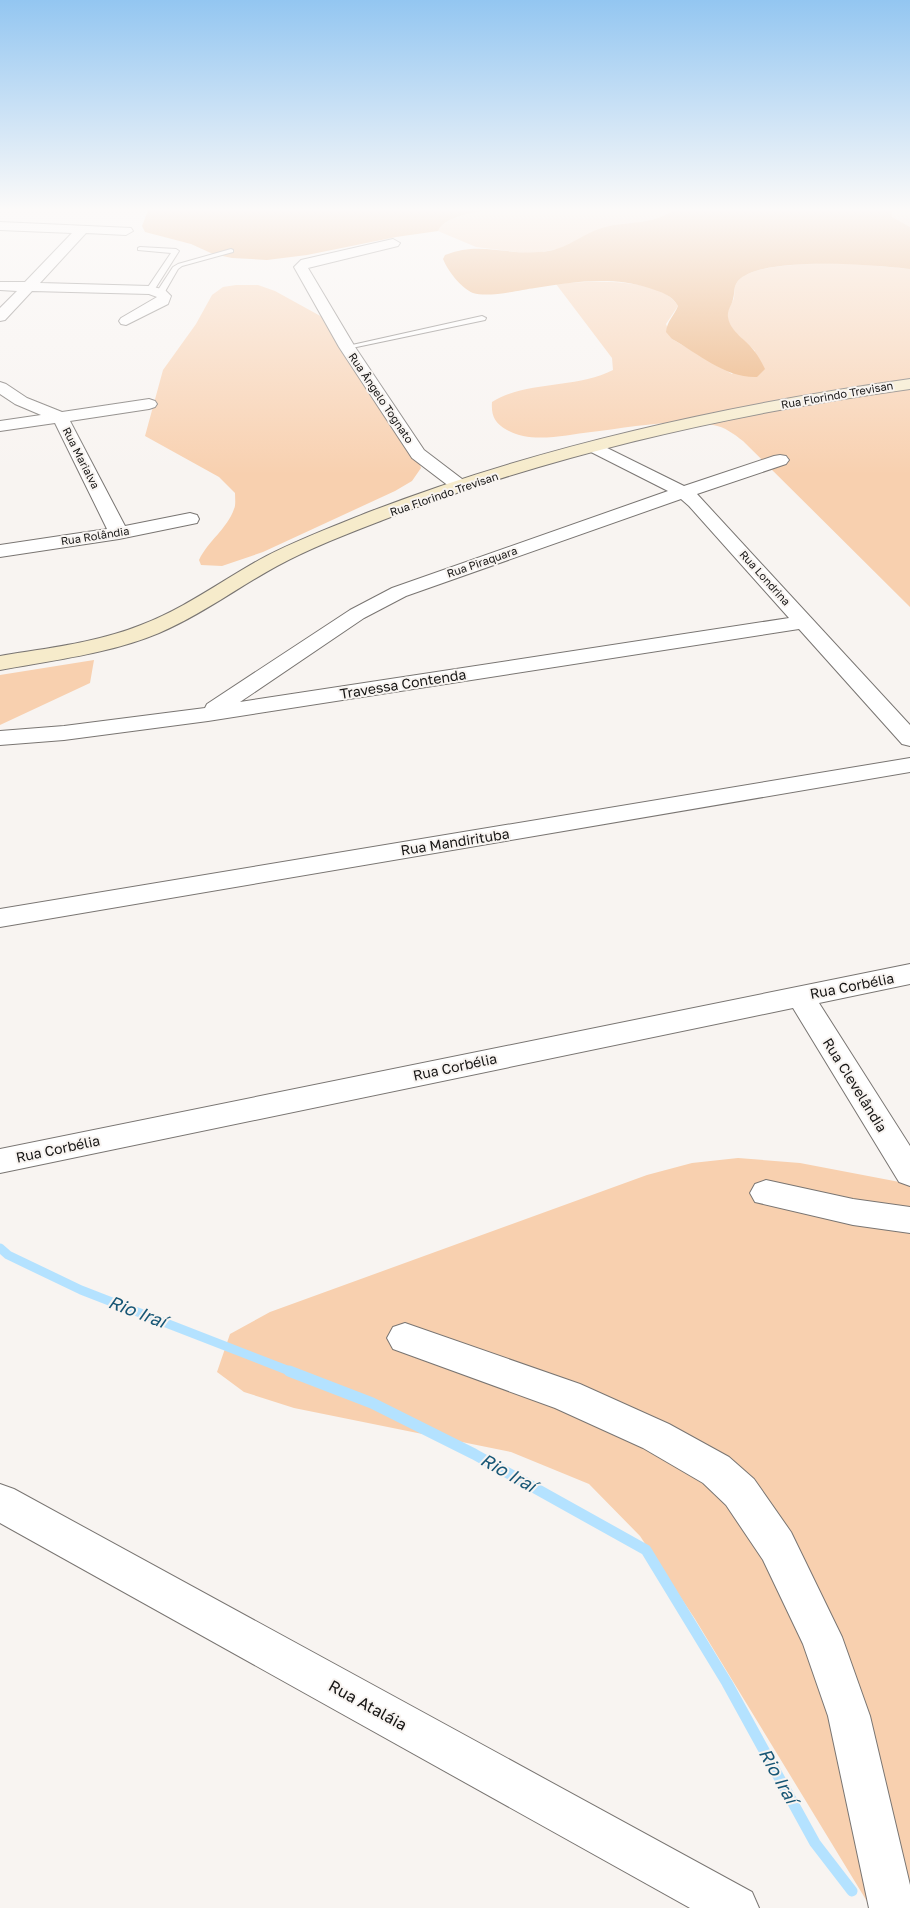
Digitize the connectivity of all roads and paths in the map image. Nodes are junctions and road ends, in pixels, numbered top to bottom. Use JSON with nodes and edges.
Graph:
{"nodes":[{"id":1,"x":20,"y":297,"type":"edge"},
{"id":2,"x":164,"y":297,"type":"edge"},
{"id":3,"x":317,"y":297,"type":"edge"},
{"id":4,"x":0,"y":317,"type":"edge"},
{"id":5,"x":482,"y":318,"type":"dead end"},
{"id":6,"x":126,"y":321,"type":"dead end"},
{"id":7,"x":346,"y":347,"type":"junction"},
{"id":8,"x":910,"y":384,"type":"edge"},
{"id":9,"x":0,"y":387,"type":"edge"},
{"id":10,"x":149,"y":404,"type":"dead end"},
{"id":11,"x":60,"y":417,"type":"junction"},
{"id":12,"x":0,"y":426,"type":"edge"},
{"id":13,"x":595,"y":446,"type":"junction"},
{"id":14,"x":780,"y":460,"type":"dead end"},
{"id":15,"x":460,"y":486,"type":"junction"},
{"id":16,"x":683,"y":492,"type":"junction"},
{"id":17,"x":190,"y":519,"type":"dead end"},
{"id":18,"x":119,"y":533,"type":"junction"},
{"id":19,"x":0,"y":551,"type":"edge"},
{"id":20,"x":804,"y":622,"type":"junction"},
{"id":21,"x":0,"y":663,"type":"edge"},
{"id":22,"x":208,"y":714,"type":"junction"},
{"id":23,"x":0,"y":738,"type":"edge"},
{"id":24,"x":910,"y":739,"type":"edge"},
{"id":25,"x":910,"y":765,"type":"edge"},
{"id":26,"x":0,"y":918,"type":"edge"},
{"id":27,"x":910,"y":974,"type":"edge"},
{"id":28,"x":800,"y":996,"type":"junction"},
{"id":29,"x":0,"y":1161,"type":"edge"},
{"id":30,"x":910,"y":1173,"type":"edge"},
{"id":31,"x":766,"y":1193,"type":"dead end"},
{"id":32,"x":910,"y":1220,"type":"edge"},
{"id":33,"x":405,"y":1338,"type":"dead end"},
{"id":34,"x":0,"y":1502,"type":"edge"},
{"id":35,"x":736,"y":1908,"type":"edge"},
{"id":36,"x":892,"y":1908,"type":"edge"}],
"edges":[{"from":1,"to":4,"type":"street"},
{"from":2,"to":6,"type":"street"},
{"from":3,"to":7,"type":"street","name":"Rua Ângelo Tognato"},
{"from":5,"to":7,"type":"lane"},
{"from":7,"to":15,"type":"street","name":"Rua Ângelo Tognato"},
{"from":8,"to":13,"type":"street","name":"Rua Florindo Trevisan"},
{"from":9,"to":11,"type":"street","name":"Rua Marialva"},
{"from":10,"to":11,"type":"street"},
{"from":11,"to":12,"type":"street"},
{"from":11,"to":18,"type":"street","name":"Rua Marialva"},
{"from":13,"to":15,"type":"street","name":"Rua Florindo Trevisan"},
{"from":13,"to":16,"type":"street","name":"Rua Londrina"},
{"from":14,"to":16,"type":"street","name":"Rua Piraquara"},
{"from":15,"to":21,"type":"street","name":"Rua Florindo Trevisan"},
{"from":16,"to":20,"type":"street","name":"Rua Londrina"},
{"from":16,"to":22,"type":"street","name":"Rua Piraquara"},
{"from":17,"to":18,"type":"street","name":"Rua Rolândia"},
{"from":18,"to":19,"type":"street","name":"Rua Rolândia"},
{"from":20,"to":22,"type":"street","name":"Travessa Contenda"},
{"from":20,"to":24,"type":"street","name":"Rua Londrina"},
{"from":22,"to":23,"type":"street","name":"Travessa Contenda"},
{"from":25,"to":26,"type":"street","name":"Rua Mandirituba"},
{"from":27,"to":28,"type":"street","name":"Rua Corbélia"},
{"from":28,"to":29,"type":"street","name":"Rua Corbélia"},
{"from":28,"to":30,"type":"street","name":"Rua Clevelândia"},
{"from":31,"to":32,"type":"street"},
{"from":33,"to":36,"type":"street"},
{"from":34,"to":35,"type":"street","name":"Rua Ataláia"}]}
